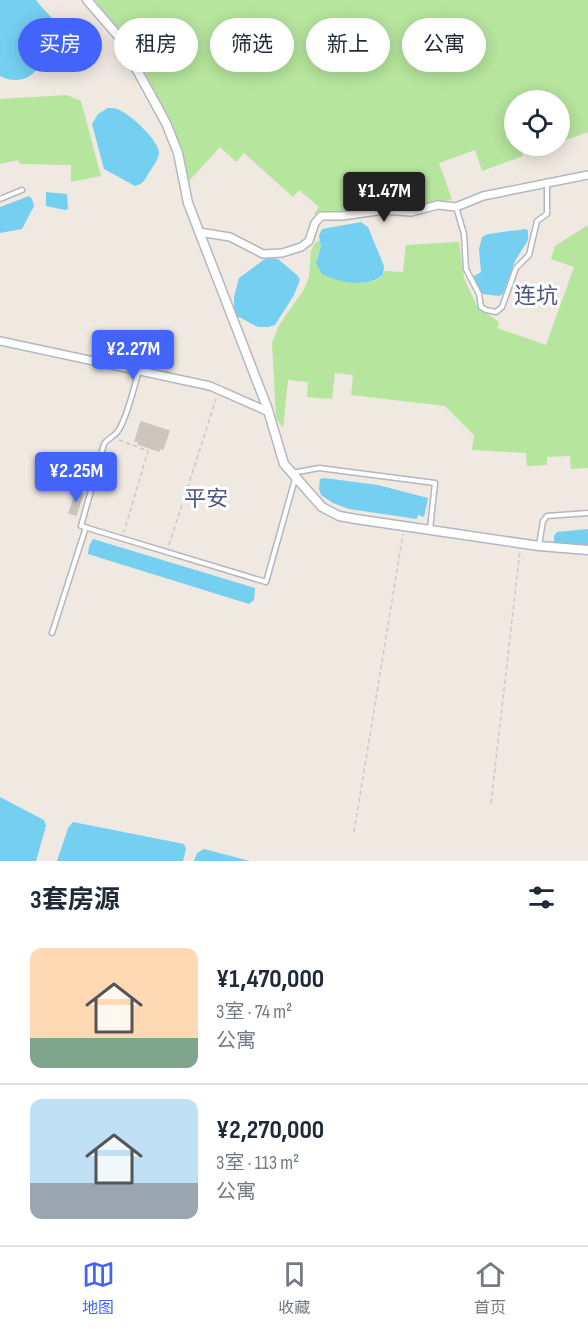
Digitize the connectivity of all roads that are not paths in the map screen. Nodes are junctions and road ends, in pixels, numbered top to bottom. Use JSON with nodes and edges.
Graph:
{"nodes":[{"id":1,"x":87,"y":0,"type":"edge"},
{"id":2,"x":588,"y":175,"type":"edge"},
{"id":3,"x":548,"y":183,"type":"junction"},
{"id":4,"x":22,"y":190,"type":"dead end"},
{"id":5,"x":0,"y":199,"type":"edge"},
{"id":6,"x":456,"y":207,"type":"junction"},
{"id":7,"x":199,"y":232,"type":"junction"},
{"id":8,"x":0,"y":341,"type":"edge"},
{"id":9,"x":139,"y":370,"type":"junction"},
{"id":10,"x":269,"y":412,"type":"junction"},
{"id":11,"x":293,"y":475,"type":"junction"},
{"id":12,"x":588,"y":513,"type":"edge"},
{"id":13,"x":86,"y":527,"type":"junction"},
{"id":14,"x":430,"y":530,"type":"junction"},
{"id":15,"x":539,"y":546,"type":"junction"},
{"id":16,"x":588,"y":550,"type":"edge"},
{"id":17,"x":52,"y":633,"type":"dead end"}],
"edges":[{"from":1,"to":7,"type":"street"},
{"from":2,"to":3,"type":"street"},
{"from":3,"to":6,"type":"street"},
{"from":3,"to":6,"type":"lane"},
{"from":4,"to":5,"type":"lane"},
{"from":6,"to":7,"type":"street"},
{"from":7,"to":10,"type":"street"},
{"from":8,"to":9,"type":"street"},
{"from":9,"to":10,"type":"street"},
{"from":9,"to":13,"type":"lane"},
{"from":10,"to":11,"type":"street"},
{"from":11,"to":13,"type":"lane"},
{"from":11,"to":14,"type":"street"},
{"from":11,"to":14,"type":"lane"},
{"from":12,"to":15,"type":"lane"},
{"from":13,"to":17,"type":"lane"},
{"from":14,"to":15,"type":"street"},
{"from":15,"to":16,"type":"street"}]}
